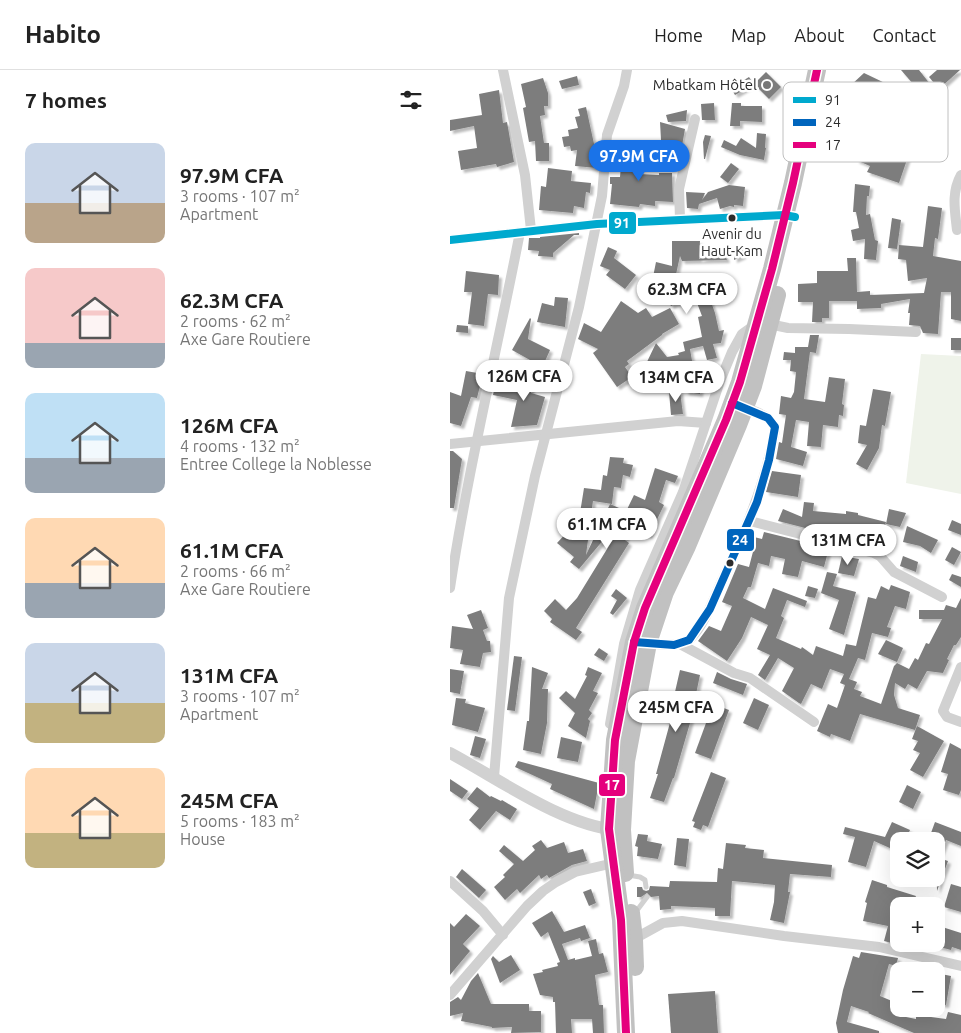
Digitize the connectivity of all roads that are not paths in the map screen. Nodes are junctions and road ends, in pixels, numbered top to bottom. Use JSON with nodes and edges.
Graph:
{"nodes":[{"id":1,"x":503,"y":70,"type":"edge"},
{"id":2,"x":627,"y":70,"type":"edge"},
{"id":3,"x":696,"y":119,"type":"dead end"},
{"id":4,"x":797,"y":162,"type":"edge"},
{"id":5,"x":804,"y":162,"type":"edge"},
{"id":6,"x":961,"y":176,"type":"edge"},
{"id":7,"x":790,"y":216,"type":"junction"},
{"id":8,"x":680,"y":219,"type":"junction"},
{"id":9,"x":597,"y":224,"type":"junction"},
{"id":10,"x":531,"y":230,"type":"junction"},
{"id":11,"x":957,"y":230,"type":"dead end"},
{"id":12,"x":520,"y":232,"type":"junction"},
{"id":13,"x":450,"y":240,"type":"edge"},
{"id":14,"x":763,"y":324,"type":"junction"},
{"id":15,"x":916,"y":332,"type":"dead end"},
{"id":16,"x":738,"y":406,"type":"junction"},
{"id":17,"x":706,"y":423,"type":"junction"},
{"id":18,"x":545,"y":435,"type":"junction"},
{"id":19,"x":477,"y":441,"type":"junction"},
{"id":20,"x":450,"y":444,"type":"edge"},
{"id":21,"x":750,"y":521,"type":"junction"},
{"id":22,"x":450,"y":588,"type":"edge"},
{"id":23,"x":942,"y":597,"type":"dead end"},
{"id":24,"x":641,"y":643,"type":"junction"},
{"id":25,"x":680,"y":644,"type":"junction"},
{"id":26,"x":961,"y":667,"type":"edge"},
{"id":27,"x":814,"y":722,"type":"dead end"},
{"id":28,"x":961,"y":722,"type":"edge"},
{"id":29,"x":450,"y":753,"type":"edge"},
{"id":30,"x":613,"y":762,"type":"junction"},
{"id":31,"x":494,"y":777,"type":"junction"},
{"id":32,"x":616,"y":830,"type":"junction"},
{"id":33,"x":621,"y":866,"type":"junction"},
{"id":34,"x":450,"y":881,"type":"edge"},
{"id":35,"x":646,"y":886,"type":"dead end"},
{"id":36,"x":647,"y":897,"type":"dead end"},
{"id":37,"x":631,"y":916,"type":"junction"},
{"id":38,"x":503,"y":935,"type":"junction"},
{"id":39,"x":634,"y":939,"type":"junction"},
{"id":40,"x":961,"y":966,"type":"edge"},
{"id":41,"x":450,"y":995,"type":"edge"},
{"id":42,"x":626,"y":1033,"type":"edge"},
{"id":43,"x":638,"y":1033,"type":"edge"}],
"edges":[{"from":1,"to":10,"type":"street"},
{"from":2,"to":9,"type":"street"},
{"from":3,"to":8,"type":"street"},
{"from":4,"to":7,"type":"highway"},
{"from":5,"to":7,"type":"highway"},
{"from":6,"to":11,"type":"street"},
{"from":7,"to":8,"type":"street"},
{"from":7,"to":14,"type":"highway"},
{"from":8,"to":9,"type":"street"},
{"from":9,"to":10,"type":"street"},
{"from":9,"to":18,"type":"street"},
{"from":10,"to":12,"type":"street"},
{"from":12,"to":13,"type":"street"},
{"from":12,"to":19,"type":"street"},
{"from":14,"to":15,"type":"street"},
{"from":14,"to":16,"type":"highway"},
{"from":14,"to":17,"type":"street"},
{"from":16,"to":21,"type":"street"},
{"from":16,"to":24,"type":"highway"},
{"from":17,"to":18,"type":"street"},
{"from":17,"to":30,"type":"street"},
{"from":18,"to":19,"type":"street"},
{"from":18,"to":31,"type":"street"},
{"from":19,"to":20,"type":"street"},
{"from":19,"to":22,"type":"street"},
{"from":21,"to":23,"type":"street"},
{"from":21,"to":25,"type":"street"},
{"from":24,"to":25,"type":"street"},
{"from":24,"to":30,"type":"highway"},
{"from":24,"to":32,"type":"highway"},
{"from":25,"to":27,"type":"street"},
{"from":26,"to":28,"type":"street"},
{"from":29,"to":31,"type":"street"},
{"from":30,"to":32,"type":"highway"},
{"from":31,"to":32,"type":"street"},
{"from":32,"to":33,"type":"highway"},
{"from":33,"to":35,"type":"lane"},
{"from":33,"to":37,"type":"highway"},
{"from":33,"to":38,"type":"street"},
{"from":33,"to":42,"type":"highway"},
{"from":34,"to":38,"type":"street"},
{"from":36,"to":37,"type":"lane"},
{"from":37,"to":39,"type":"highway"},
{"from":38,"to":41,"type":"street"},
{"from":39,"to":40,"type":"street"},
{"from":39,"to":43,"type":"highway"}]}
